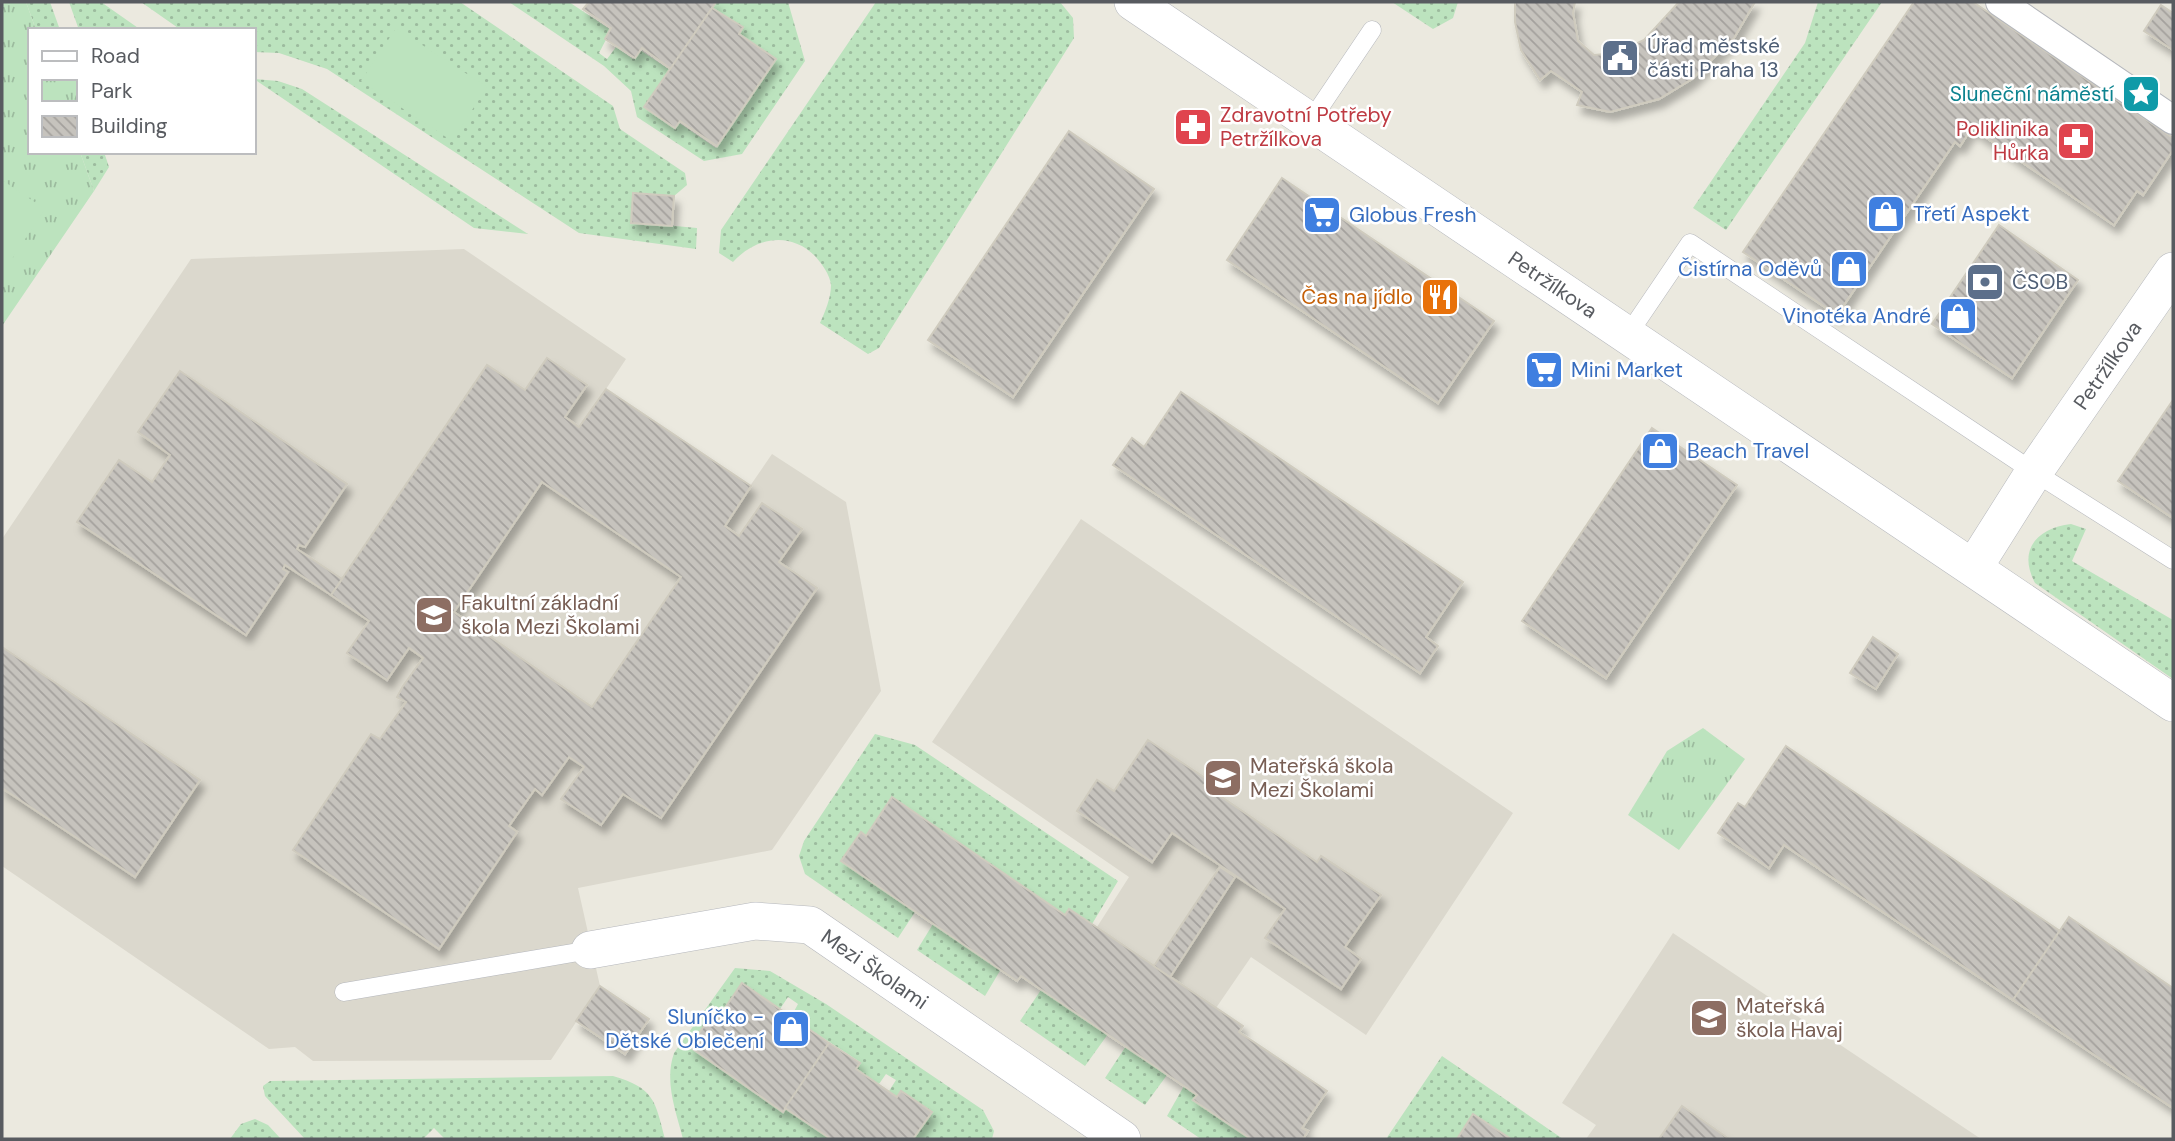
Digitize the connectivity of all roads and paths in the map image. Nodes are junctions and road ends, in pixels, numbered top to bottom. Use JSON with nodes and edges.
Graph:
{"nodes":[{"id":1,"x":1133,"y":2,"type":"edge"},
{"id":2,"x":2000,"y":2,"type":"edge"},
{"id":3,"x":1372,"y":30,"type":"dead end"},
{"id":4,"x":2173,"y":120,"type":"edge"},
{"id":5,"x":1310,"y":121,"type":"junction"},
{"id":6,"x":2173,"y":271,"type":"edge"},
{"id":7,"x":1627,"y":336,"type":"junction"},
{"id":8,"x":2034,"y":472,"type":"junction"},
{"id":9,"x":2173,"y":560,"type":"edge"},
{"id":10,"x":1974,"y":567,"type":"junction"},
{"id":11,"x":2173,"y":703,"type":"edge"},
{"id":12,"x":590,"y":950,"type":"joint"},
{"id":13,"x":344,"y":992,"type":"dead end"},
{"id":14,"x":1082,"y":1129,"type":"edge"},
{"id":15,"x":1122,"y":1139,"type":"edge"}],
"edges":[{"from":1,"to":5,"type":"street","name":"Petržílkova"},
{"from":2,"to":4,"type":"street"},
{"from":3,"to":5,"type":"lane"},
{"from":5,"to":7,"type":"street","name":"Petržílkova"},
{"from":6,"to":8,"type":"street","name":"Petržílkova"},
{"from":7,"to":8,"type":"lane"},
{"from":7,"to":10,"type":"street","name":"Petržílkova"},
{"from":8,"to":9,"type":"lane"},
{"from":8,"to":10,"type":"street","name":"Petržílkova"},
{"from":10,"to":11,"type":"street","name":"Petržílkova"},
{"from":12,"to":13,"type":"lane"},
{"from":12,"to":14,"type":"street","name":"Mezi Školami"},
{"from":14,"to":15,"type":"street","name":"Mezi Školami"}]}
